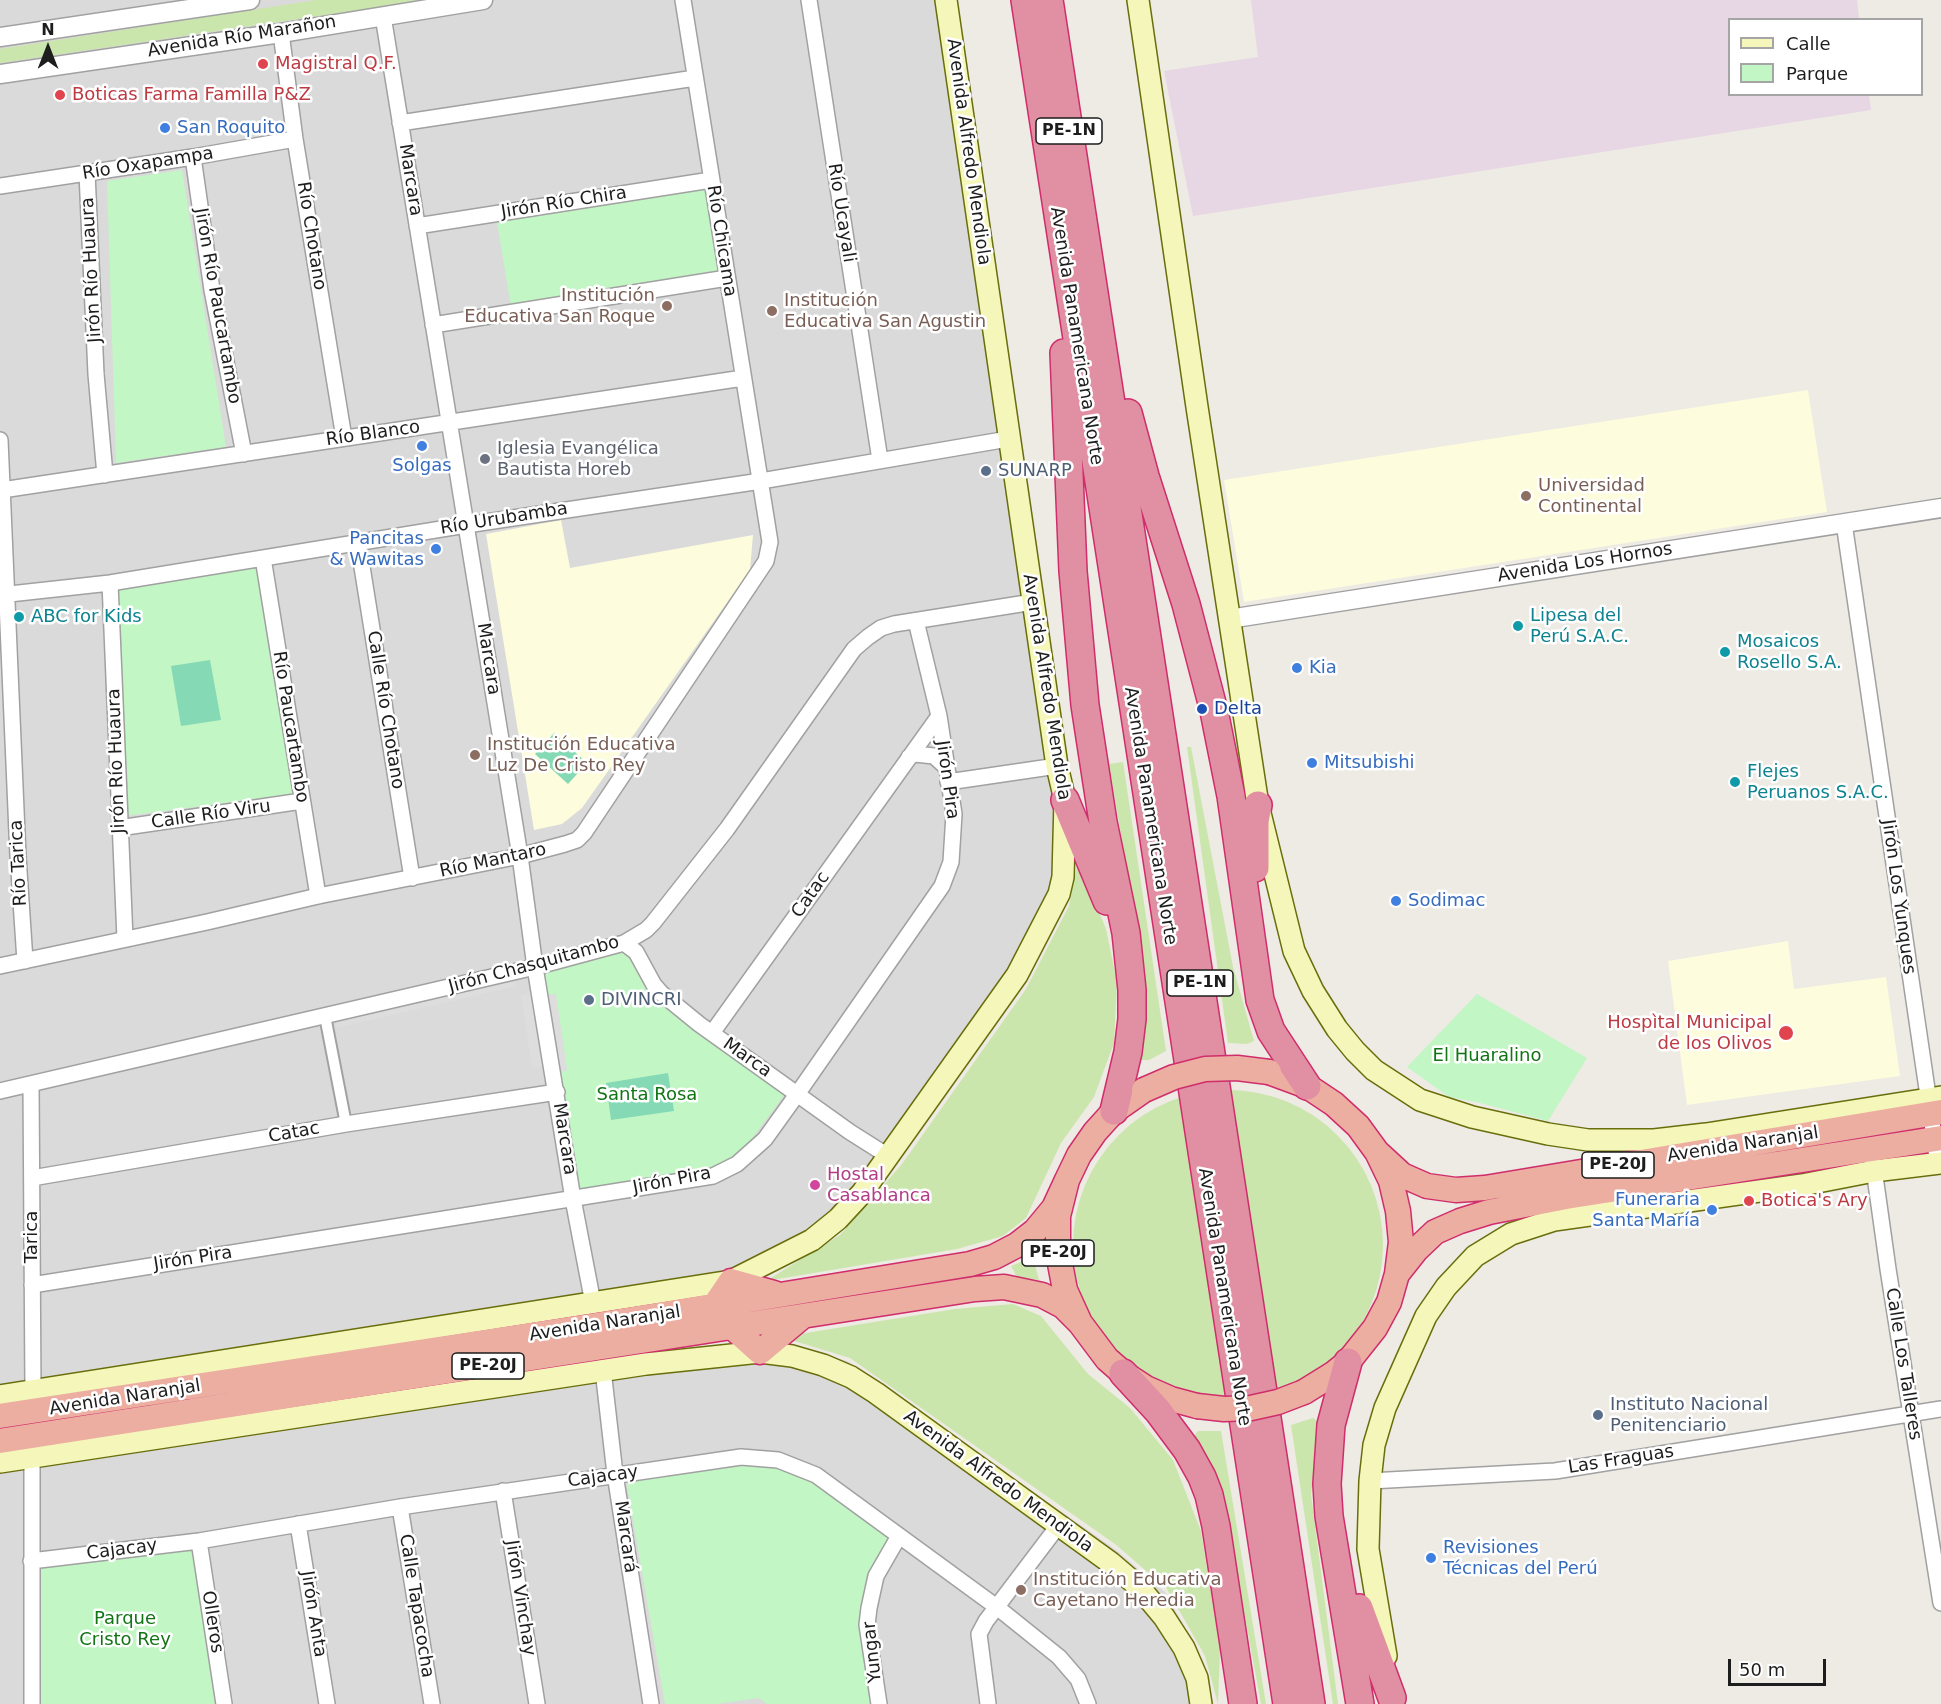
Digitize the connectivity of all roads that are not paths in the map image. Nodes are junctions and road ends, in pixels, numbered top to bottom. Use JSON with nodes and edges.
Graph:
{"nodes":[{"id":1,"x":250,"y":0,"type":"edge"},
{"id":2,"x":483,"y":0,"type":"edge"},
{"id":3,"x":683,"y":0,"type":"edge"},
{"id":4,"x":809,"y":0,"type":"edge"},
{"id":5,"x":946,"y":0,"type":"edge"},
{"id":6,"x":1025,"y":0,"type":"edge"},
{"id":7,"x":1049,"y":0,"type":"edge"},
{"id":8,"x":1138,"y":0,"type":"edge"},
{"id":9,"x":193,"y":4,"type":"edge"},
{"id":10,"x":383,"y":16,"type":"junction"},
{"id":11,"x":281,"y":33,"type":"junction"},
{"id":12,"x":0,"y":37,"type":"edge"},
{"id":13,"x":0,"y":74,"type":"edge"},
{"id":14,"x":695,"y":78,"type":"junction"},
{"id":15,"x":400,"y":123,"type":"junction"},
{"id":16,"x":295,"y":139,"type":"junction"},
{"id":17,"x":193,"y":157,"type":"junction"},
{"id":18,"x":87,"y":173,"type":"junction"},
{"id":19,"x":711,"y":180,"type":"junction"},
{"id":20,"x":0,"y":186,"type":"edge"},
{"id":21,"x":417,"y":226,"type":"junction"},
{"id":22,"x":1090,"y":261,"type":"junction"},
{"id":23,"x":1067,"y":277,"type":"junction"},
{"id":24,"x":727,"y":278,"type":"junction"},
{"id":25,"x":433,"y":325,"type":"junction"},
{"id":26,"x":743,"y":378,"type":"junction"},
{"id":27,"x":449,"y":423,"type":"junction"},
{"id":28,"x":344,"y":438,"type":"junction"},
{"id":29,"x":1008,"y":439,"type":"junction"},
{"id":30,"x":0,"y":441,"type":"edge"},
{"id":31,"x":244,"y":454,"type":"junction"},
{"id":32,"x":879,"y":460,"type":"junction"},
{"id":33,"x":105,"y":475,"type":"junction"},
{"id":34,"x":761,"y":481,"type":"junction"},
{"id":35,"x":2,"y":490,"type":"junction"},
{"id":36,"x":1941,"y":508,"type":"edge"},
{"id":37,"x":1844,"y":523,"type":"junction"},
{"id":38,"x":466,"y":525,"type":"junction"},
{"id":39,"x":358,"y":542,"type":"junction"},
{"id":40,"x":263,"y":558,"type":"junction"},
{"id":41,"x":110,"y":583,"type":"junction"},
{"id":42,"x":3,"y":595,"type":"edge"},
{"id":43,"x":1033,"y":602,"type":"junction"},
{"id":44,"x":1229,"y":619,"type":"junction"},
{"id":45,"x":916,"y":621,"type":"junction"},
{"id":46,"x":939,"y":716,"type":"junction"},
{"id":47,"x":909,"y":757,"type":"junction"},
{"id":48,"x":1057,"y":766,"type":"junction"},
{"id":49,"x":947,"y":775,"type":"junction"},
{"id":50,"x":1065,"y":800,"type":"junction"},
{"id":51,"x":302,"y":801,"type":"junction"},
{"id":52,"x":1258,"y":806,"type":"junction"},
{"id":53,"x":119,"y":828,"type":"junction"},
{"id":54,"x":520,"y":856,"type":"junction"},
{"id":55,"x":412,"y":878,"type":"junction"},
{"id":56,"x":318,"y":896,"type":"junction"},
{"id":57,"x":1126,"y":933,"type":"junction"},
{"id":58,"x":125,"y":939,"type":"junction"},
{"id":59,"x":1252,"y":941,"type":"junction"},
{"id":60,"x":624,"y":943,"type":"junction"},
{"id":61,"x":25,"y":961,"type":"junction"},
{"id":62,"x":0,"y":966,"type":"edge"},
{"id":63,"x":535,"y":967,"type":"junction"},
{"id":64,"x":325,"y":1016,"type":"junction"},
{"id":65,"x":712,"y":1033,"type":"junction"},
{"id":66,"x":31,"y":1083,"type":"junction"},
{"id":67,"x":1307,"y":1086,"type":"junction"},
{"id":68,"x":0,"y":1091,"type":"edge"},
{"id":69,"x":557,"y":1092,"type":"junction"},
{"id":70,"x":798,"y":1093,"type":"junction"},
{"id":71,"x":1935,"y":1106,"type":"edge"},
{"id":72,"x":1114,"y":1111,"type":"junction"},
{"id":73,"x":346,"y":1124,"type":"junction"},
{"id":74,"x":1868,"y":1124,"type":"junction"},
{"id":75,"x":1758,"y":1134,"type":"junction"},
{"id":76,"x":1937,"y":1138,"type":"edge"},
{"id":77,"x":1377,"y":1152,"type":"junction"},
{"id":78,"x":888,"y":1156,"type":"junction"},
{"id":79,"x":1873,"y":1160,"type":"junction"},
{"id":80,"x":1940,"y":1163,"type":"edge"},
{"id":81,"x":32,"y":1178,"type":"junction"},
{"id":82,"x":1067,"y":1180,"type":"junction"},
{"id":83,"x":573,"y":1199,"type":"junction"},
{"id":84,"x":762,"y":1267,"type":"joint"},
{"id":85,"x":1397,"y":1274,"type":"junction"},
{"id":86,"x":731,"y":1281,"type":"junction"},
{"id":87,"x":32,"y":1285,"type":"junction"},
{"id":88,"x":782,"y":1295,"type":"junction"},
{"id":89,"x":593,"y":1303,"type":"junction"},
{"id":90,"x":714,"y":1306,"type":"junction"},
{"id":91,"x":803,"y":1316,"type":"junction"},
{"id":92,"x":1080,"y":1323,"type":"junction"},
{"id":93,"x":731,"y":1326,"type":"junction"},
{"id":94,"x":760,"y":1352,"type":"junction"},
{"id":95,"x":1348,"y":1362,"type":"junction"},
{"id":96,"x":603,"y":1370,"type":"junction"},
{"id":97,"x":1123,"y":1373,"type":"junction"},
{"id":98,"x":33,"y":1391,"type":"junction"},
{"id":99,"x":0,"y":1396,"type":"edge"},
{"id":100,"x":1941,"y":1409,"type":"edge"},
{"id":101,"x":1910,"y":1414,"type":"junction"},
{"id":102,"x":0,"y":1416,"type":"edge"},
{"id":103,"x":0,"y":1441,"type":"edge"},
{"id":104,"x":32,"y":1458,"type":"junction"},
{"id":105,"x":0,"y":1462,"type":"edge"},
{"id":106,"x":615,"y":1474,"type":"junction"},
{"id":107,"x":1370,"y":1481,"type":"junction"},
{"id":108,"x":503,"y":1491,"type":"junction"},
{"id":109,"x":400,"y":1507,"type":"junction"},
{"id":110,"x":298,"y":1524,"type":"junction"},
{"id":111,"x":1058,"y":1526,"type":"junction"},
{"id":112,"x":899,"y":1536,"type":"junction"},
{"id":113,"x":199,"y":1541,"type":"junction"},
{"id":114,"x":1334,"y":1543,"type":"junction"},
{"id":115,"x":31,"y":1561,"type":"junction"},
{"id":116,"x":1941,"y":1603,"type":"edge"},
{"id":117,"x":998,"y":1608,"type":"junction"},
{"id":118,"x":1236,"y":1656,"type":"junction"},
{"id":119,"x":1393,"y":1701,"type":"edge"},
{"id":120,"x":33,"y":1704,"type":"edge"},
{"id":121,"x":224,"y":1704,"type":"edge"},
{"id":122,"x":327,"y":1704,"type":"edge"},
{"id":123,"x":432,"y":1704,"type":"edge"},
{"id":124,"x":537,"y":1704,"type":"edge"},
{"id":125,"x":651,"y":1704,"type":"edge"},
{"id":126,"x":879,"y":1704,"type":"edge"},
{"id":127,"x":988,"y":1704,"type":"edge"},
{"id":128,"x":1088,"y":1704,"type":"edge"},
{"id":129,"x":1202,"y":1704,"type":"edge"},
{"id":130,"x":1229,"y":1704,"type":"edge"},
{"id":131,"x":1243,"y":1704,"type":"edge"},
{"id":132,"x":1287,"y":1704,"type":"edge"},
{"id":133,"x":1311,"y":1704,"type":"edge"},
{"id":134,"x":1360,"y":1704,"type":"edge"}],
"edges":[{"from":1,"to":9,"type":"street","name":"Avenida Río Marañon"},
{"from":2,"to":10,"type":"street","name":"Avenida Río Marañon"},
{"from":3,"to":14,"type":"street","name":"Río Chicama"},
{"from":4,"to":32,"type":"street","name":"Río Ucayali"},
{"from":5,"to":29,"type":"main road","name":"Avenida Alfredo Mendiola"},
{"from":6,"to":23,"type":"highway","name":"Avenida Panamericana Norte","number":"PE-1N"},
{"from":7,"to":22,"type":"highway","name":"Avenida Panamericana Norte","number":"PE-1N"},
{"from":8,"to":44,"type":"main road"},
{"from":9,"to":12,"type":"street","name":"Avenida Río Marañon"},
{"from":10,"to":11,"type":"street","name":"Avenida Río Marañon"},
{"from":10,"to":15,"type":"street","name":"Marcara"},
{"from":11,"to":13,"type":"street","name":"Avenida Río Marañon"},
{"from":11,"to":16,"type":"street","name":"Río Chotano"},
{"from":14,"to":15,"type":"street"},
{"from":14,"to":19,"type":"street","name":"Río Chicama"},
{"from":15,"to":21,"type":"street","name":"Marcara"},
{"from":16,"to":17,"type":"street","name":"Río Oxapampa"},
{"from":16,"to":28,"type":"street","name":"Río Chotano"},
{"from":17,"to":18,"type":"street","name":"Río Oxapampa"},
{"from":17,"to":31,"type":"street","name":"Jirón Río Paucartambo"},
{"from":18,"to":20,"type":"street","name":"Río Oxapampa"},
{"from":18,"to":33,"type":"street","name":"Jirón Río Huaura"},
{"from":19,"to":21,"type":"street","name":"Jirón Río Chira"},
{"from":19,"to":24,"type":"street","name":"Río Chicama"},
{"from":21,"to":25,"type":"street","name":"Marcara"},
{"from":22,"to":59,"type":"highway"},
{"from":22,"to":133,"type":"highway","name":"Avenida Panamericana Norte","number":"PE-1N"},
{"from":23,"to":57,"type":"highway"},
{"from":23,"to":132,"type":"highway","name":"Avenida Panamericana Norte","number":"PE-1N"},
{"from":24,"to":25,"type":"street"},
{"from":24,"to":26,"type":"street","name":"Río Chicama"},
{"from":25,"to":27,"type":"street","name":"Marcara"},
{"from":26,"to":27,"type":"street","name":"Río Blanco"},
{"from":26,"to":34,"type":"street","name":"Río Chicama"},
{"from":27,"to":28,"type":"street","name":"Río Blanco"},
{"from":27,"to":38,"type":"street","name":"Marcara"},
{"from":28,"to":31,"type":"street","name":"Río Blanco"},
{"from":29,"to":32,"type":"street","name":"Río Urubamba"},
{"from":29,"to":43,"type":"main road","name":"Avenida Alfredo Mendiola"},
{"from":30,"to":35,"type":"street","name":"Río Tarica"},
{"from":31,"to":33,"type":"street","name":"Río Blanco"},
{"from":32,"to":34,"type":"street","name":"Río Urubamba"},
{"from":33,"to":35,"type":"street","name":"Río Blanco"},
{"from":34,"to":38,"type":"street","name":"Río Urubamba"},
{"from":34,"to":54,"type":"street","name":"Río Mantaro"},
{"from":35,"to":42,"type":"street","name":"Río Tarica"},
{"from":36,"to":37,"type":"street","name":"Avenida Los Hornos"},
{"from":37,"to":44,"type":"street","name":"Avenida Los Hornos"},
{"from":37,"to":71,"type":"street","name":"Jirón Los Yunques"},
{"from":38,"to":39,"type":"street","name":"Río Urubamba"},
{"from":38,"to":54,"type":"street","name":"Marcara"},
{"from":39,"to":40,"type":"street","name":"Río Urubamba"},
{"from":39,"to":55,"type":"street","name":"Calle Río Chotano"},
{"from":40,"to":41,"type":"street","name":"Río Urubamba"},
{"from":40,"to":51,"type":"street","name":"Río Paucartambo"},
{"from":41,"to":42,"type":"street","name":"Río Urubamba"},
{"from":41,"to":53,"type":"street","name":"Jirón Río Huaura"},
{"from":42,"to":61,"type":"street","name":"Río Tarica"},
{"from":43,"to":45,"type":"street","name":"Jirón Chasquitambo"},
{"from":43,"to":48,"type":"main road","name":"Avenida Alfredo Mendiola"},
{"from":44,"to":52,"type":"main road"},
{"from":45,"to":46,"type":"street","name":"Jirón Pira"},
{"from":45,"to":60,"type":"street","name":"Jirón Chasquitambo"},
{"from":46,"to":47,"type":"street","name":"Catac"},
{"from":46,"to":49,"type":"street","name":"Jirón Pira"},
{"from":47,"to":49,"type":"street"},
{"from":47,"to":65,"type":"street","name":"Catac"},
{"from":48,"to":49,"type":"street"},
{"from":48,"to":50,"type":"main road","name":"Avenida Alfredo Mendiola"},
{"from":49,"to":70,"type":"street","name":"Jirón Pira"},
{"from":50,"to":57,"type":"highway"},
{"from":50,"to":78,"type":"main road","name":"Avenida Alfredo Mendiola"},
{"from":51,"to":53,"type":"street","name":"Calle Río Viru"},
{"from":51,"to":56,"type":"street","name":"Río Paucartambo"},
{"from":52,"to":59,"type":"highway"},
{"from":52,"to":75,"type":"main road","name":"Avenida Naranjal"},
{"from":53,"to":58,"type":"street","name":"Jirón Río Huaura"},
{"from":54,"to":55,"type":"street","name":"Río Mantaro"},
{"from":54,"to":63,"type":"street","name":"Marcara"},
{"from":55,"to":56,"type":"street","name":"Río Mantaro"},
{"from":56,"to":58,"type":"street","name":"Río Mantaro"},
{"from":57,"to":72,"type":"highway"},
{"from":58,"to":61,"type":"street","name":"Río Mantaro"},
{"from":59,"to":67,"type":"highway"},
{"from":60,"to":63,"type":"street","name":"Jirón Chasquitambo"},
{"from":60,"to":65,"type":"street","name":"Marca"},
{"from":61,"to":62,"type":"street","name":"Río Mantaro"},
{"from":63,"to":64,"type":"street","name":"Jirón Chasquitambo"},
{"from":63,"to":69,"type":"street","name":"Marcara"},
{"from":64,"to":66,"type":"street","name":"Jirón Chasquitambo"},
{"from":64,"to":73,"type":"street"},
{"from":65,"to":70,"type":"street","name":"Marca"},
{"from":66,"to":68,"type":"street","name":"Jirón Chasquitambo"},
{"from":66,"to":81,"type":"street","name":"Tarica"},
{"from":67,"to":72,"type":"highway","number":"PE-20J","bridge":true},
{"from":67,"to":77,"type":"highway","number":"PE-20J"},
{"from":69,"to":73,"type":"street","name":"Catac"},
{"from":69,"to":83,"type":"street","name":"Marcara"},
{"from":70,"to":78,"type":"street","name":"Marca"},
{"from":70,"to":83,"type":"street","name":"Jirón Pira"},
{"from":71,"to":74,"type":"highway","name":"Avenida Naranjal","number":"PE-20J"},
{"from":71,"to":75,"type":"main road","name":"Avenida Naranjal"},
{"from":71,"to":76,"type":"street","name":"Jirón Los Yunques"},
{"from":72,"to":82,"type":"highway","number":"PE-20J"},
{"from":73,"to":81,"type":"street","name":"Catac"},
{"from":74,"to":75,"type":"highway","name":"Avenida Naranjal","number":"PE-20J"},
{"from":74,"to":79,"type":"street","name":"Calle Los Talleres"},
{"from":75,"to":77,"type":"highway","name":"Avenida Naranjal","number":"PE-20J"},
{"from":76,"to":79,"type":"highway","name":"Avenida Naranjal","number":"PE-20J"},
{"from":76,"to":80,"type":"street","name":"Jirón Los Yunques"},
{"from":77,"to":85,"type":"highway","number":"PE-20J"},
{"from":78,"to":84,"type":"main road","name":"Avenida Alfredo Mendiola"},
{"from":79,"to":80,"type":"main road","name":"Avenida Naranjal"},
{"from":79,"to":85,"type":"highway","name":"Avenida Naranjal","number":"PE-20J"},
{"from":79,"to":101,"type":"street","name":"Calle Los Talleres"},
{"from":79,"to":107,"type":"main road","name":"Avenida Naranjal"},
{"from":81,"to":87,"type":"street","name":"Tarica"},
{"from":82,"to":88,"type":"highway","name":"Avenida Naranjal","number":"PE-20J"},
{"from":82,"to":92,"type":"highway","number":"PE-20J"},
{"from":83,"to":87,"type":"street","name":"Jirón Pira"},
{"from":83,"to":89,"type":"street","name":"Marcara"},
{"from":84,"to":86,"type":"main road","name":"Avenida Naranjal"},
{"from":85,"to":95,"type":"highway","number":"PE-20J"},
{"from":86,"to":88,"type":"highway"},
{"from":86,"to":89,"type":"main road","name":"Avenida Naranjal"},
{"from":86,"to":90,"type":"highway"},
{"from":87,"to":98,"type":"street","name":"Tarica"},
{"from":88,"to":90,"type":"highway","name":"Avenida Naranjal","number":"PE-20J"},
{"from":89,"to":98,"type":"main road","name":"Avenida Naranjal"},
{"from":90,"to":102,"type":"highway","name":"Avenida Naranjal","number":"PE-20J"},
{"from":91,"to":92,"type":"highway","name":"Avenida Naranjal","number":"PE-20J"},
{"from":91,"to":93,"type":"highway","name":"Avenida Naranjal","number":"PE-20J"},
{"from":91,"to":94,"type":"highway"},
{"from":92,"to":97,"type":"highway","number":"PE-20J"},
{"from":93,"to":94,"type":"highway"},
{"from":93,"to":103,"type":"highway","name":"Avenida Naranjal","number":"PE-20J"},
{"from":94,"to":96,"type":"main road"},
{"from":94,"to":111,"type":"main road","name":"Avenida Alfredo Mendiola"},
{"from":95,"to":97,"type":"highway","number":"PE-20J","bridge":true},
{"from":95,"to":114,"type":"highway"},
{"from":96,"to":104,"type":"main road"},
{"from":96,"to":106,"type":"street","name":"Marcará"},
{"from":97,"to":118,"type":"highway"},
{"from":98,"to":99,"type":"main road","name":"Avenida Naranjal"},
{"from":100,"to":101,"type":"street","name":"Las Fraguas"},
{"from":101,"to":107,"type":"street","name":"Las Fraguas"},
{"from":101,"to":116,"type":"street","name":"Calle Los Talleres"},
{"from":104,"to":105,"type":"main road"},
{"from":104,"to":115,"type":"street"},
{"from":106,"to":108,"type":"street","name":"Cajacay"},
{"from":106,"to":112,"type":"street","name":"Cajacay"},
{"from":106,"to":125,"type":"street","name":"Marcará"},
{"from":107,"to":119,"type":"main road"},
{"from":108,"to":109,"type":"street","name":"Cajacay"},
{"from":108,"to":124,"type":"street","name":"Jirón Vinchay"},
{"from":109,"to":110,"type":"street","name":"Cajacay"},
{"from":109,"to":123,"type":"street","name":"Calle Tapacocha"},
{"from":110,"to":113,"type":"street","name":"Cajacay"},
{"from":110,"to":122,"type":"street","name":"Jirón Anta"},
{"from":111,"to":117,"type":"street"},
{"from":111,"to":129,"type":"main road","name":"Avenida Alfredo Mendiola"},
{"from":112,"to":117,"type":"street","name":"Cajacay"},
{"from":112,"to":126,"type":"street","name":"Yungar"},
{"from":113,"to":115,"type":"street","name":"Cajacay"},
{"from":113,"to":121,"type":"street","name":"Olleros"},
{"from":114,"to":119,"type":"highway"},
{"from":114,"to":134,"type":"highway"},
{"from":115,"to":120,"type":"street"},
{"from":117,"to":127,"type":"street"},
{"from":117,"to":128,"type":"street","name":"Cajacay"},
{"from":118,"to":130,"type":"highway"},
{"from":118,"to":131,"type":"highway"}]}
